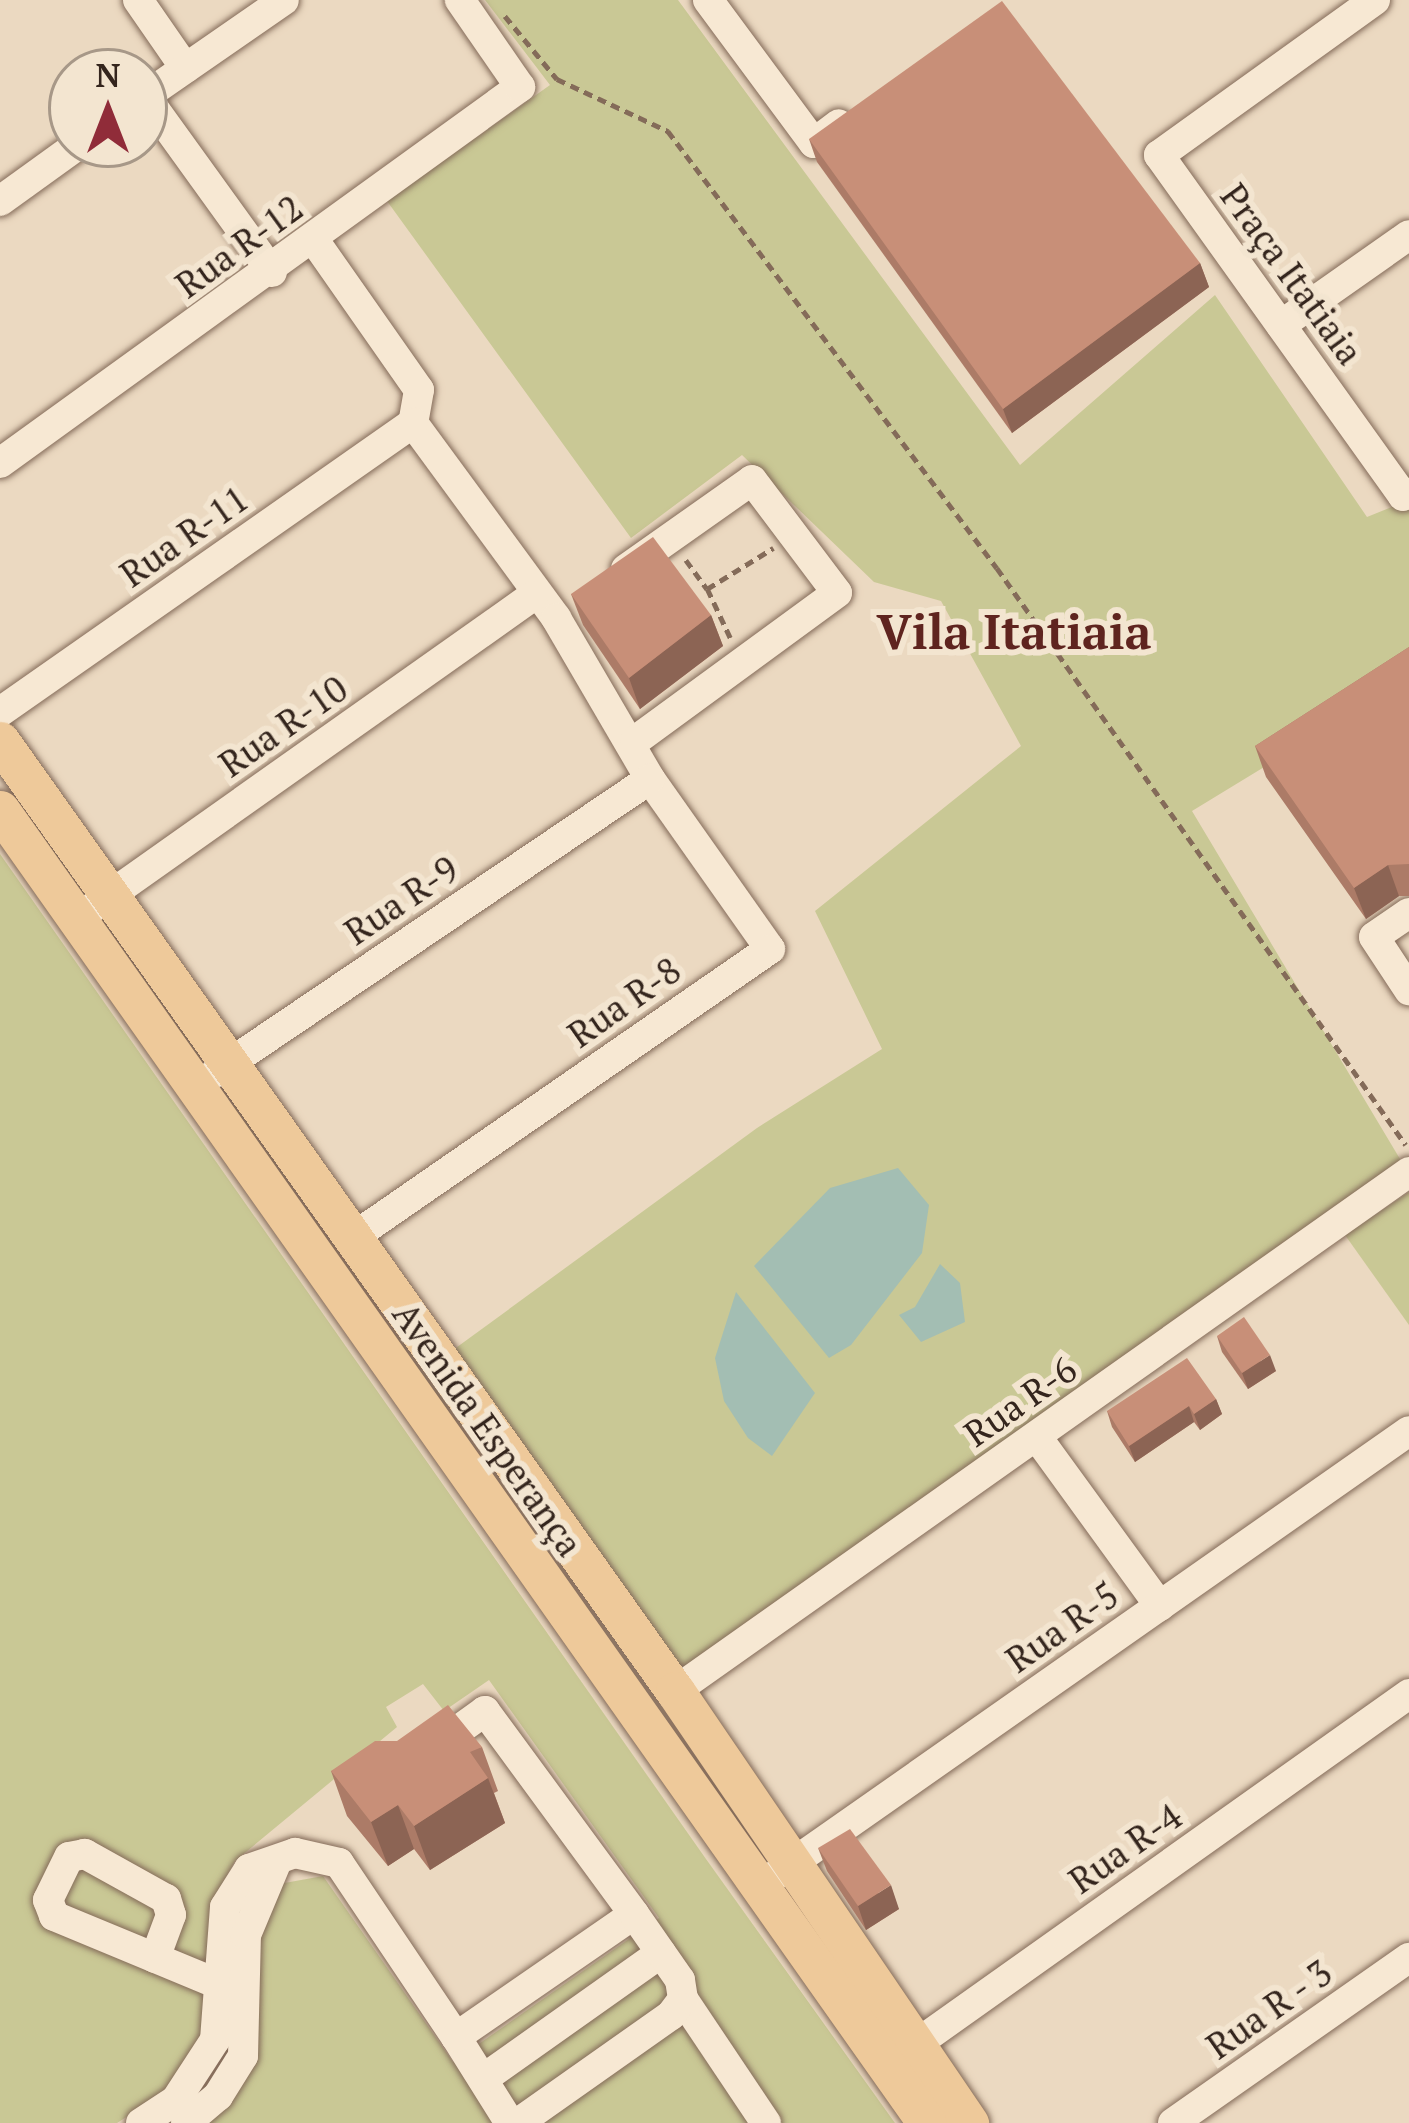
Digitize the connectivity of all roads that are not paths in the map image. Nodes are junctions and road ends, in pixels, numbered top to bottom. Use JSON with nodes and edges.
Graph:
{"nodes":[{"id":1,"x":138,"y":0,"type":"edge"},
{"id":2,"x":284,"y":0,"type":"edge"},
{"id":3,"x":460,"y":0,"type":"edge"},
{"id":4,"x":708,"y":0,"type":"edge"},
{"id":5,"x":1375,"y":0,"type":"edge"},
{"id":6,"x":185,"y":68,"type":"junction"},
{"id":7,"x":168,"y":80,"type":"edge"},
{"id":8,"x":867,"y":104,"type":"edge"},
{"id":9,"x":168,"y":128,"type":"edge"},
{"id":10,"x":48,"y":166,"type":"edge"},
{"id":11,"x":0,"y":201,"type":"edge"},
{"id":12,"x":1409,"y":235,"type":"edge"},
{"id":13,"x":314,"y":240,"type":"junction"},
{"id":14,"x":272,"y":272,"type":"junction"},
{"id":15,"x":1281,"y":325,"type":"junction"},
{"id":16,"x":413,"y":423,"type":"junction"},
{"id":17,"x":0,"y":463,"type":"edge"},
{"id":18,"x":1406,"y":495,"type":"edge"},
{"id":19,"x":533,"y":596,"type":"junction"},
{"id":20,"x":575,"y":605,"type":"junction"},
{"id":21,"x":0,"y":712,"type":"edge"},
{"id":22,"x":0,"y":741,"type":"edge"},
{"id":23,"x":635,"y":741,"type":"junction"},
{"id":24,"x":650,"y":778,"type":"junction"},
{"id":25,"x":0,"y":810,"type":"edge"},
{"id":26,"x":111,"y":896,"type":"junction"},
{"id":27,"x":1409,"y":913,"type":"edge"},
{"id":28,"x":76,"y":918,"type":"junction"},
{"id":29,"x":1409,"y":990,"type":"edge"},
{"id":30,"x":228,"y":1064,"type":"junction"},
{"id":31,"x":195,"y":1087,"type":"junction"},
{"id":32,"x":1409,"y":1172,"type":"edge"},
{"id":33,"x":352,"y":1238,"type":"junction"},
{"id":34,"x":1409,"y":1431,"type":"edge"},
{"id":35,"x":1036,"y":1437,"type":"junction"},
{"id":36,"x":1160,"y":1606,"type":"junction"},
{"id":37,"x":675,"y":1691,"type":"junction"},
{"id":38,"x":1409,"y":1694,"type":"edge"},
{"id":39,"x":402,"y":1770,"type":"edge"},
{"id":40,"x":277,"y":1861,"type":"junction"},
{"id":41,"x":792,"y":1863,"type":"junction"},
{"id":42,"x":759,"y":1886,"type":"junction"},
{"id":43,"x":634,"y":1914,"type":"junction"},
{"id":44,"x":661,"y":1953,"type":"junction"},
{"id":45,"x":155,"y":1958,"type":"dead end"},
{"id":46,"x":1409,"y":1958,"type":"edge"},
{"id":47,"x":218,"y":1984,"type":"junction"},
{"id":48,"x":682,"y":1999,"type":"junction"},
{"id":49,"x":456,"y":2037,"type":"junction"},
{"id":50,"x":900,"y":2055,"type":"junction"},
{"id":51,"x":482,"y":2080,"type":"junction"},
{"id":52,"x":186,"y":2113,"type":"edge"},
{"id":53,"x":141,"y":2123,"type":"edge"},
{"id":54,"x":514,"y":2123,"type":"edge"},
{"id":55,"x":766,"y":2123,"type":"edge"},
{"id":56,"x":927,"y":2123,"type":"edge"},
{"id":57,"x":969,"y":2123,"type":"edge"},
{"id":58,"x":1173,"y":2123,"type":"edge"}],
"edges":[{"from":1,"to":6,"type":"street"},
{"from":2,"to":6,"type":"street"},
{"from":3,"to":13,"type":"street","name":"Rua R-12"},
{"from":4,"to":8,"type":"street"},
{"from":5,"to":15,"type":"street","name":"Praça Itatiaia"},
{"from":6,"to":7,"type":"street"},
{"from":9,"to":14,"type":"street"},
{"from":10,"to":11,"type":"street"},
{"from":12,"to":15,"type":"street"},
{"from":13,"to":14,"type":"street","name":"Rua R-12"},
{"from":13,"to":16,"type":"street"},
{"from":14,"to":17,"type":"street","name":"Rua R-12"},
{"from":15,"to":18,"type":"street","name":"Praça Itatiaia"},
{"from":16,"to":19,"type":"street"},
{"from":16,"to":21,"type":"street","name":"Rua R-11"},
{"from":19,"to":20,"type":"street"},
{"from":19,"to":26,"type":"street","name":"Rua R-10"},
{"from":20,"to":23,"type":"street"},
{"from":20,"to":23,"type":"street"},
{"from":22,"to":26,"type":"main road","name":"Avenida Esperança"},
{"from":23,"to":24,"type":"street"},
{"from":24,"to":30,"type":"street","name":"Rua R-9"},
{"from":24,"to":33,"type":"street","name":"Rua R-8"},
{"from":25,"to":28,"type":"main road","name":"Avenida Esperança"},
{"from":26,"to":28,"type":"street","name":"Rua R-10"},
{"from":26,"to":30,"type":"main road","name":"Avenida Esperança"},
{"from":27,"to":29,"type":"street"},
{"from":28,"to":31,"type":"main road","name":"Avenida Esperança"},
{"from":30,"to":31,"type":"street","name":"Rua R-9"},
{"from":30,"to":33,"type":"main road","name":"Avenida Esperança"},
{"from":31,"to":42,"type":"main road","name":"Avenida Esperança"},
{"from":32,"to":35,"type":"street","name":"Rua R-6"},
{"from":33,"to":37,"type":"main road","name":"Avenida Esperança"},
{"from":34,"to":36,"type":"street","name":"Rua R-5"},
{"from":35,"to":36,"type":"street"},
{"from":35,"to":37,"type":"street","name":"Rua R-6"},
{"from":36,"to":41,"type":"street","name":"Rua R-5"},
{"from":37,"to":41,"type":"main road","name":"Avenida Esperança"},
{"from":38,"to":50,"type":"street","name":"Rua R-4"},
{"from":39,"to":43,"type":"street"},
{"from":40,"to":47,"type":"street"},
{"from":40,"to":49,"type":"street"},
{"from":40,"to":52,"type":"street"},
{"from":41,"to":42,"type":"street","name":"Rua R-5"},
{"from":41,"to":50,"type":"main road","name":"Avenida Esperança"},
{"from":42,"to":50,"type":"main road","name":"Avenida Esperança"},
{"from":43,"to":44,"type":"street"},
{"from":43,"to":49,"type":"street"},
{"from":44,"to":48,"type":"street"},
{"from":44,"to":51,"type":"street"},
{"from":45,"to":47,"type":"street"},
{"from":46,"to":58,"type":"street","name":"Rua R - 3"},
{"from":47,"to":52,"type":"street"},
{"from":48,"to":54,"type":"street"},
{"from":48,"to":55,"type":"street"},
{"from":49,"to":51,"type":"street"},
{"from":50,"to":56,"type":"main road","name":"Avenida Esperança"},
{"from":50,"to":57,"type":"main road","name":"Avenida Esperança"},
{"from":51,"to":54,"type":"street"},
{"from":52,"to":53,"type":"street"}]}
